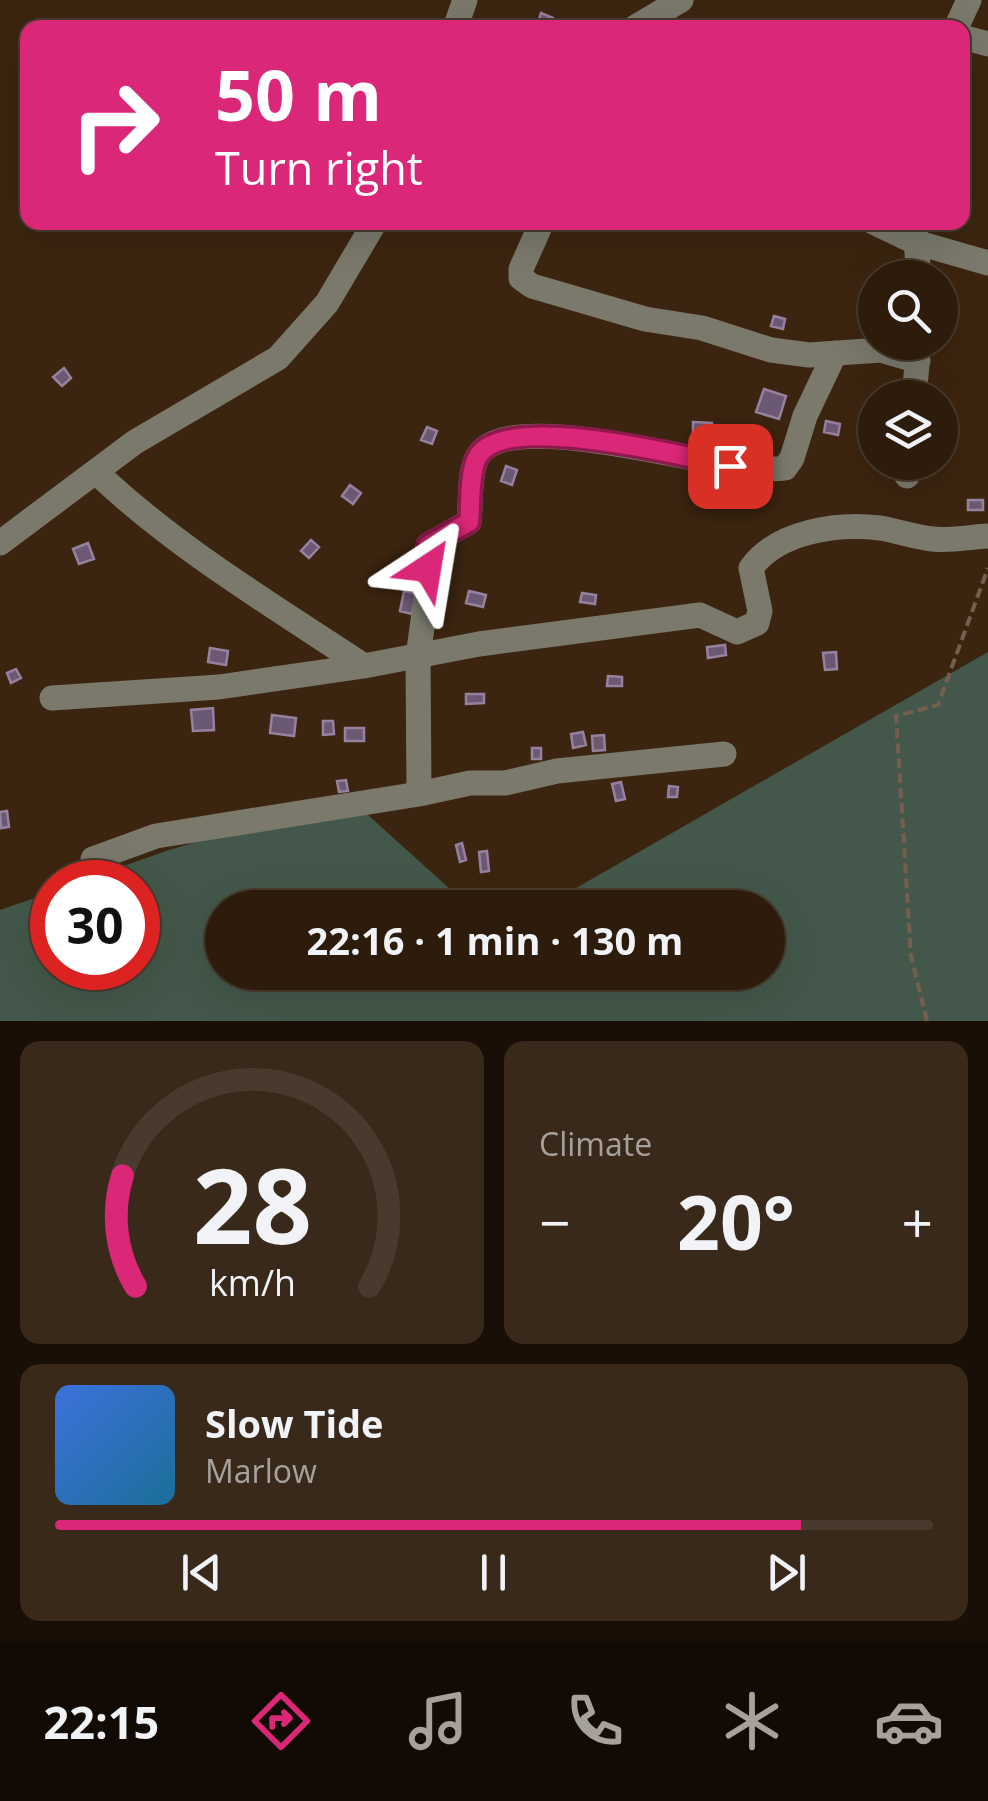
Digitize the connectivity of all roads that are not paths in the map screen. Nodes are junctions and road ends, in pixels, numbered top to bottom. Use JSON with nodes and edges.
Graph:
{"nodes":[{"id":1,"x":680,"y":0,"type":"edge"},
{"id":2,"x":647,"y":20,"type":"edge"},
{"id":3,"x":370,"y":230,"type":"edge"},
{"id":4,"x":538,"y":230,"type":"edge"},
{"id":5,"x":915,"y":232,"type":"edge"},
{"id":6,"x":918,"y":260,"type":"edge"},
{"id":7,"x":988,"y":262,"type":"edge"},
{"id":8,"x":858,"y":352,"type":"edge"},
{"id":9,"x":836,"y":353,"type":"junction"},
{"id":10,"x":96,"y":472,"type":"junction"},
{"id":11,"x":988,"y":536,"type":"edge"},
{"id":12,"x":0,"y":543,"type":"edge"},
{"id":13,"x":418,"y":657,"type":"junction"},
{"id":14,"x":364,"y":666,"type":"junction"},
{"id":15,"x":52,"y":698,"type":"dead end"},
{"id":16,"x":724,"y":754,"type":"dead end"},
{"id":17,"x":418,"y":794,"type":"junction"},
{"id":18,"x":93,"y":858,"type":"dead end"}],
"edges":[{"from":1,"to":2,"type":"street"},
{"from":3,"to":10,"type":"street"},
{"from":4,"to":9,"type":"street"},
{"from":5,"to":6,"type":"street"},
{"from":5,"to":7,"type":"street"},
{"from":8,"to":9,"type":"street"},
{"from":9,"to":13,"type":"street"},
{"from":10,"to":12,"type":"street"},
{"from":10,"to":14,"type":"street"},
{"from":11,"to":13,"type":"street"},
{"from":13,"to":14,"type":"street"},
{"from":13,"to":17,"type":"street"},
{"from":14,"to":15,"type":"street"},
{"from":16,"to":17,"type":"street"},
{"from":17,"to":18,"type":"street"}]}
